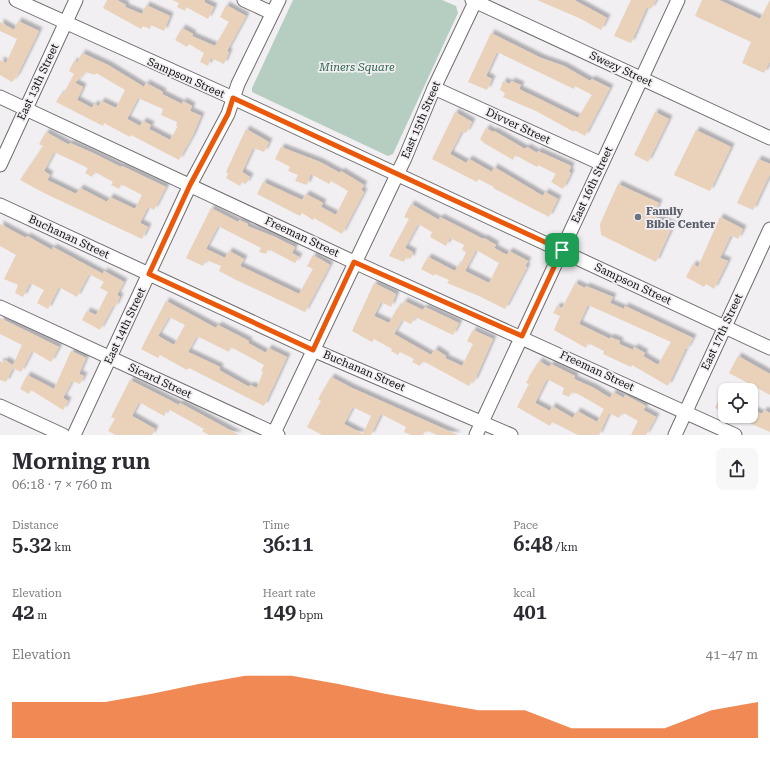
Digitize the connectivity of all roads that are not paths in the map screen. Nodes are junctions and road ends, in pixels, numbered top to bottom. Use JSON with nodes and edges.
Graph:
{"nodes":[{"id":1,"x":16,"y":0,"type":"edge"},
{"id":2,"x":76,"y":0,"type":"edge"},
{"id":3,"x":244,"y":0,"type":"edge"},
{"id":4,"x":279,"y":0,"type":"edge"},
{"id":5,"x":474,"y":0,"type":"edge"},
{"id":6,"x":678,"y":0,"type":"edge"},
{"id":7,"x":272,"y":13,"type":"junction"},
{"id":8,"x":65,"y":24,"type":"junction"},
{"id":9,"x":641,"y":78,"type":"junction"},
{"id":10,"x":434,"y":88,"type":"junction"},
{"id":11,"x":0,"y":97,"type":"edge"},
{"id":12,"x":233,"y":98,"type":"junction"},
{"id":13,"x":26,"y":110,"type":"junction"},
{"id":14,"x":770,"y":138,"type":"edge"},
{"id":15,"x":0,"y":164,"type":"edge"},
{"id":16,"x":602,"y":164,"type":"junction"},
{"id":17,"x":397,"y":175,"type":"junction"},
{"id":18,"x":190,"y":185,"type":"junction"},
{"id":19,"x":0,"y":205,"type":"edge"},
{"id":20,"x":770,"y":229,"type":"edge"},
{"id":21,"x":562,"y":250,"type":"junction"},
{"id":22,"x":354,"y":262,"type":"junction"},
{"id":23,"x":149,"y":274,"type":"junction"},
{"id":24,"x":0,"y":307,"type":"edge"},
{"id":25,"x":725,"y":327,"type":"junction"},
{"id":26,"x":522,"y":336,"type":"junction"},
{"id":27,"x":770,"y":348,"type":"edge"},
{"id":28,"x":313,"y":350,"type":"junction"},
{"id":29,"x":110,"y":358,"type":"junction"},
{"id":30,"x":0,"y":406,"type":"edge"},
{"id":31,"x":686,"y":412,"type":"junction"},
{"id":32,"x":482,"y":422,"type":"junction"},
{"id":33,"x":275,"y":434,"type":"edge"},
{"id":34,"x":63,"y":435,"type":"edge"},
{"id":35,"x":74,"y":435,"type":"edge"},
{"id":36,"x":476,"y":435,"type":"edge"},
{"id":37,"x":511,"y":435,"type":"edge"},
{"id":38,"x":675,"y":435,"type":"edge"},
{"id":39,"x":735,"y":435,"type":"edge"}],
"edges":[{"from":1,"to":8,"type":"street","name":"Sampson Street"},
{"from":2,"to":8,"type":"street","name":"East 13th Street"},
{"from":3,"to":7,"type":"street"},
{"from":4,"to":7,"type":"street","name":"East 14th Street"},
{"from":5,"to":9,"type":"street","name":"Swezy Street"},
{"from":5,"to":10,"type":"street","name":"East 15th Street"},
{"from":6,"to":9,"type":"street","name":"East 16th Street"},
{"from":7,"to":12,"type":"street","name":"East 14th Street"},
{"from":8,"to":12,"type":"street","name":"Sampson Street"},
{"from":8,"to":13,"type":"street","name":"East 13th Street"},
{"from":9,"to":14,"type":"street","name":"Swezy Street"},
{"from":9,"to":16,"type":"street","name":"East 16th Street"},
{"from":10,"to":16,"type":"street","name":"Divver Street"},
{"from":10,"to":17,"type":"street","name":"East 15th Street"},
{"from":11,"to":13,"type":"street","name":"Freeman Street"},
{"from":12,"to":17,"type":"street","name":"Sampson Street"},
{"from":12,"to":18,"type":"street","name":"East 14th Street"},
{"from":13,"to":15,"type":"street","name":"East 13th Street"},
{"from":13,"to":18,"type":"street","name":"Freeman Street"},
{"from":16,"to":21,"type":"street","name":"East 16th Street"},
{"from":17,"to":21,"type":"street","name":"Sampson Street"},
{"from":17,"to":22,"type":"street","name":"East 15th Street"},
{"from":18,"to":22,"type":"street","name":"Freeman Street"},
{"from":18,"to":23,"type":"street","name":"East 14th Street"},
{"from":19,"to":23,"type":"street","name":"Buchanan Street"},
{"from":20,"to":25,"type":"street","name":"East 17th Street"},
{"from":21,"to":25,"type":"street","name":"Sampson Street"},
{"from":21,"to":26,"type":"street","name":"East 16th Street"},
{"from":22,"to":26,"type":"street","name":"Freeman Street"},
{"from":22,"to":28,"type":"street","name":"East 15th Street"},
{"from":23,"to":28,"type":"street","name":"Buchanan Street"},
{"from":23,"to":29,"type":"street","name":"East 14th Street"},
{"from":24,"to":29,"type":"street","name":"Sicard Street"},
{"from":25,"to":27,"type":"street","name":"Sampson Street"},
{"from":25,"to":31,"type":"street","name":"East 17th Street"},
{"from":26,"to":31,"type":"street","name":"Freeman Street"},
{"from":26,"to":32,"type":"street","name":"East 16th Street"},
{"from":28,"to":32,"type":"street","name":"Buchanan Street"},
{"from":28,"to":33,"type":"street","name":"East 15th Street"},
{"from":29,"to":33,"type":"street","name":"Sicard Street"},
{"from":29,"to":35,"type":"street","name":"East 14th Street"},
{"from":30,"to":34,"type":"street"},
{"from":31,"to":38,"type":"street","name":"East 17th Street"},
{"from":31,"to":39,"type":"street","name":"Freeman Street"},
{"from":32,"to":36,"type":"street","name":"East 16th Street"},
{"from":32,"to":37,"type":"street","name":"Buchanan Street"}]}
